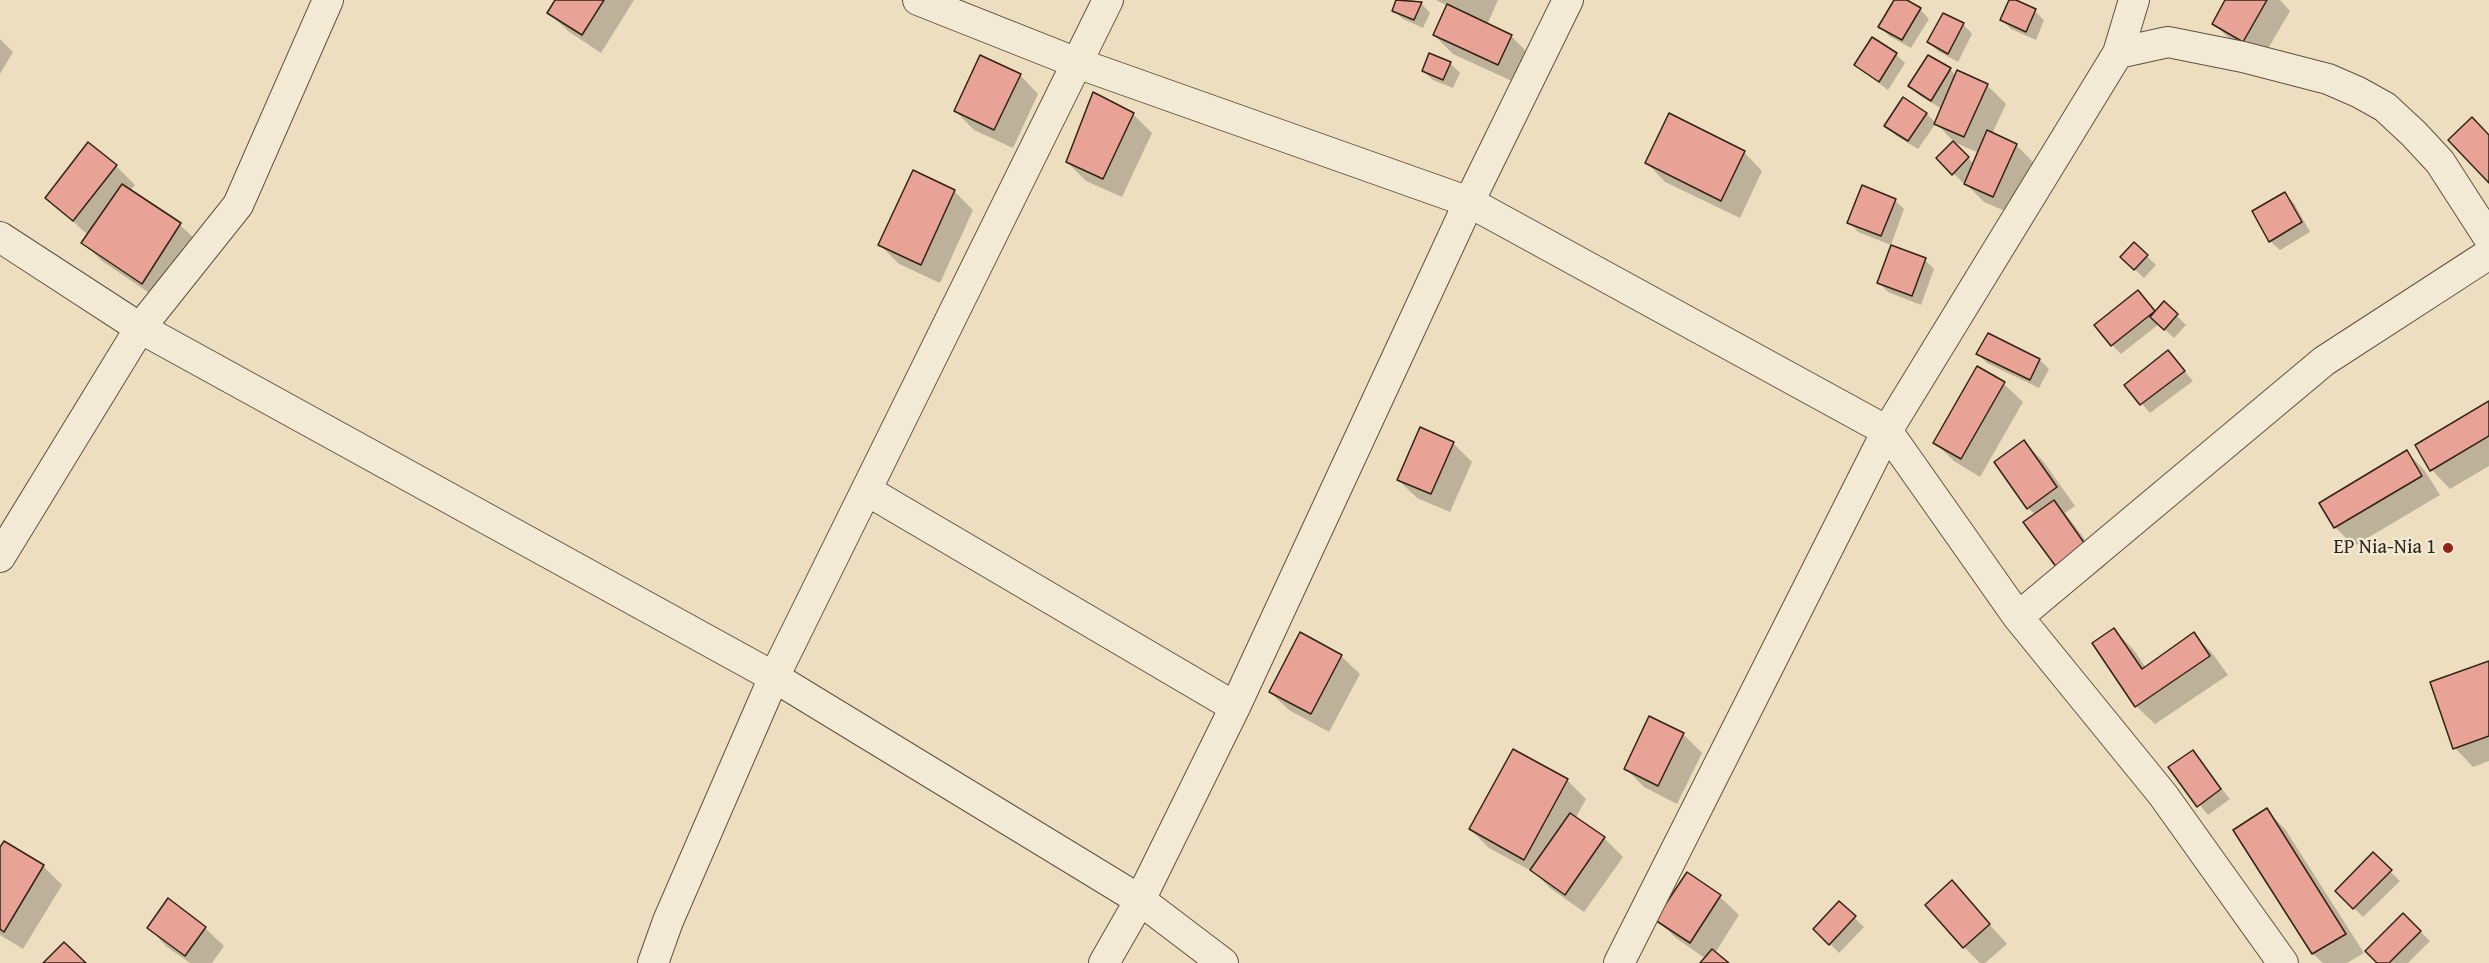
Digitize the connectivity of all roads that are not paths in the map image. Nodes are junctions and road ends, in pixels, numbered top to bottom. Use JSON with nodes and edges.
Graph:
{"nodes":[{"id":1,"x":328,"y":0,"type":"edge"},
{"id":2,"x":918,"y":0,"type":"edge"},
{"id":3,"x":1108,"y":0,"type":"edge"},
{"id":4,"x":1568,"y":0,"type":"edge"},
{"id":5,"x":2134,"y":0,"type":"edge"},
{"id":6,"x":2118,"y":52,"type":"junction"},
{"id":7,"x":1077,"y":63,"type":"junction"},
{"id":8,"x":1469,"y":202,"type":"junction"},
{"id":9,"x":0,"y":237,"type":"edge"},
{"id":10,"x":2489,"y":238,"type":"edge"},
{"id":11,"x":2489,"y":254,"type":"edge"},
{"id":12,"x":140,"y":328,"type":"junction"},
{"id":13,"x":1887,"y":431,"type":"junction"},
{"id":14,"x":866,"y":490,"type":"junction"},
{"id":15,"x":0,"y":557,"type":"edge"},
{"id":16,"x":2018,"y":617,"type":"junction"},
{"id":17,"x":774,"y":676,"type":"junction"},
{"id":18,"x":1235,"y":707,"type":"junction"},
{"id":19,"x":1140,"y":900,"type":"junction"},
{"id":20,"x":653,"y":963,"type":"edge"},
{"id":21,"x":1104,"y":963,"type":"edge"},
{"id":22,"x":1223,"y":963,"type":"edge"},
{"id":23,"x":1619,"y":963,"type":"edge"},
{"id":24,"x":2283,"y":963,"type":"edge"}],
"edges":[{"from":1,"to":12,"type":"street"},
{"from":2,"to":7,"type":"street"},
{"from":3,"to":7,"type":"street"},
{"from":4,"to":8,"type":"street"},
{"from":5,"to":6,"type":"street"},
{"from":6,"to":10,"type":"street"},
{"from":6,"to":13,"type":"street"},
{"from":7,"to":8,"type":"street"},
{"from":7,"to":14,"type":"street"},
{"from":8,"to":13,"type":"street"},
{"from":8,"to":18,"type":"street"},
{"from":9,"to":12,"type":"street"},
{"from":11,"to":16,"type":"street"},
{"from":12,"to":15,"type":"street"},
{"from":12,"to":17,"type":"street"},
{"from":13,"to":16,"type":"street"},
{"from":13,"to":23,"type":"street"},
{"from":14,"to":17,"type":"street"},
{"from":14,"to":18,"type":"street"},
{"from":16,"to":24,"type":"street"},
{"from":17,"to":19,"type":"street"},
{"from":17,"to":20,"type":"street"},
{"from":18,"to":19,"type":"street"},
{"from":19,"to":21,"type":"street"},
{"from":19,"to":22,"type":"street"}]}
